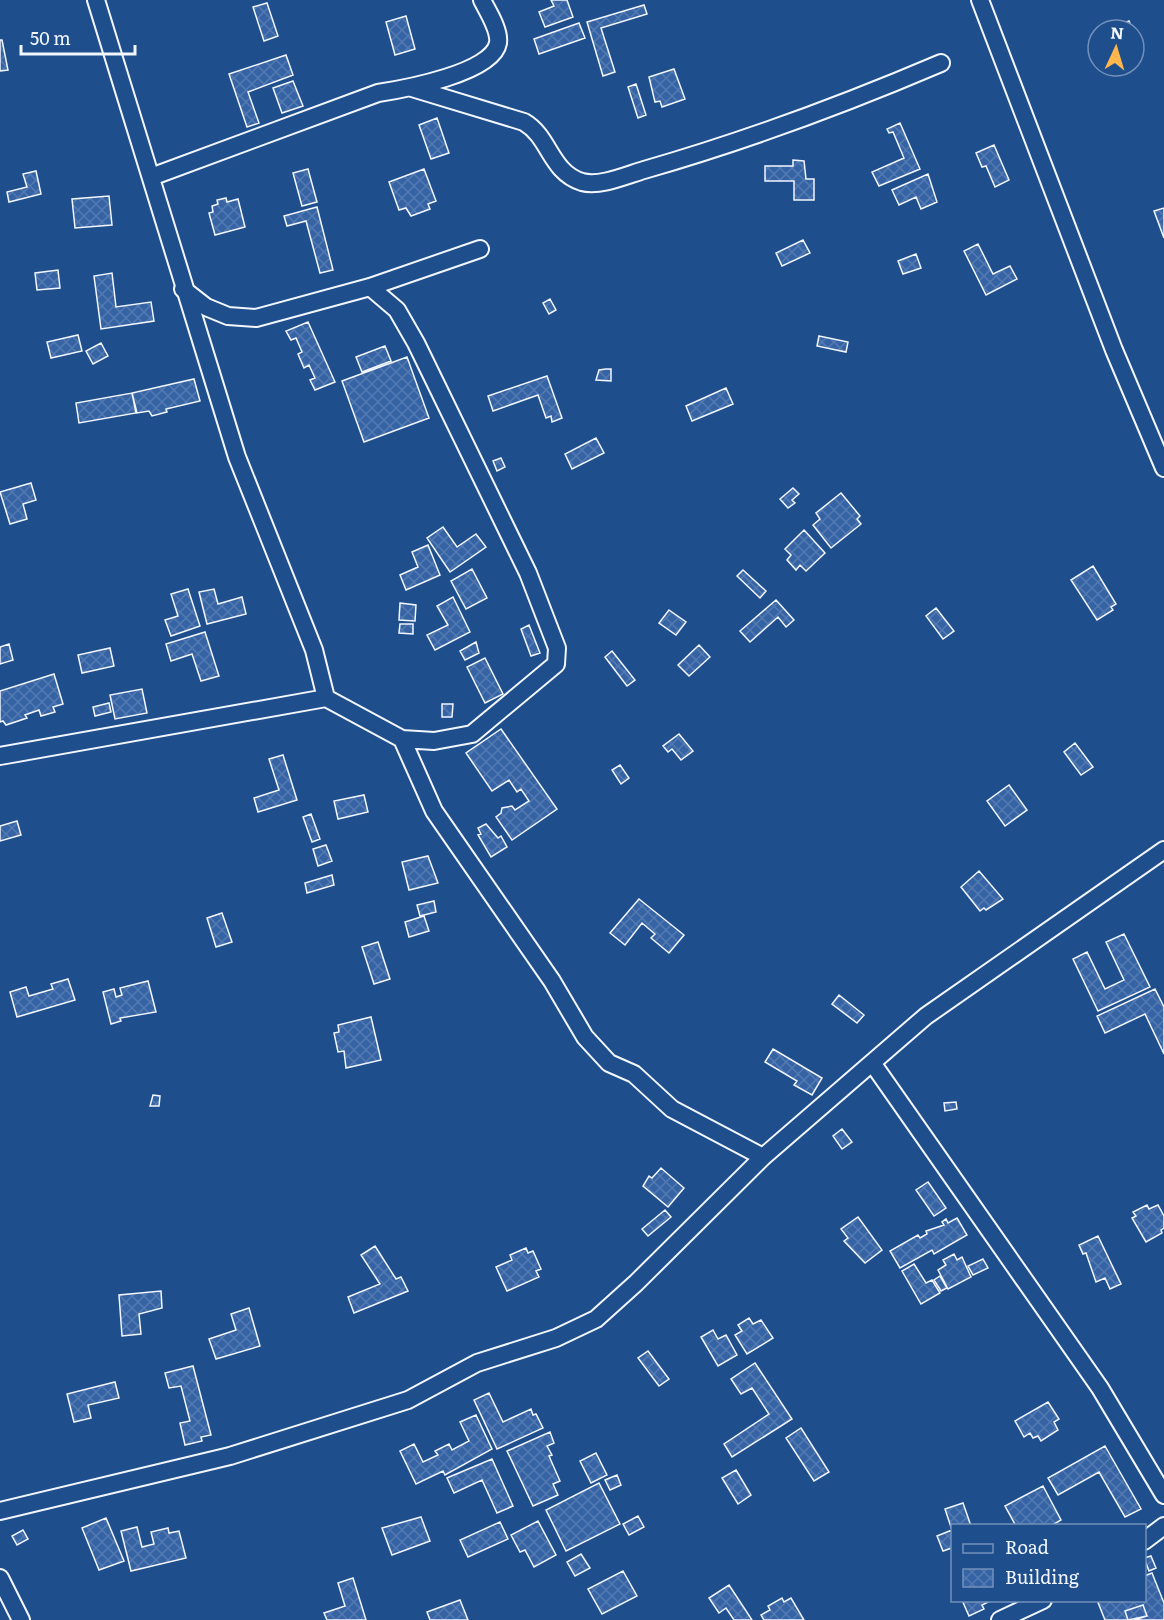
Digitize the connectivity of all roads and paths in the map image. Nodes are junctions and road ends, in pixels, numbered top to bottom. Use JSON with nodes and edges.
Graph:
{"nodes":[{"id":1,"x":96,"y":0,"type":"edge"},
{"id":2,"x":482,"y":0,"type":"edge"},
{"id":3,"x":980,"y":0,"type":"edge"},
{"id":4,"x":941,"y":63,"type":"dead end"},
{"id":5,"x":412,"y":88,"type":"junction"},
{"id":6,"x":151,"y":177,"type":"junction"},
{"id":7,"x":480,"y":249,"type":"dead end"},
{"id":8,"x":370,"y":286,"type":"junction"},
{"id":9,"x":183,"y":289,"type":"junction"},
{"id":10,"x":1164,"y":468,"type":"edge"},
{"id":11,"x":326,"y":698,"type":"junction"},
{"id":12,"x":402,"y":739,"type":"junction"},
{"id":13,"x":0,"y":756,"type":"edge"},
{"id":14,"x":1164,"y":850,"type":"edge"},
{"id":15,"x":873,"y":1065,"type":"junction"},
{"id":16,"x":762,"y":1157,"type":"junction"},
{"id":17,"x":1164,"y":1495,"type":"edge"},
{"id":18,"x":0,"y":1510,"type":"edge"},
{"id":19,"x":1164,"y":1526,"type":"edge"},
{"id":20,"x":1146,"y":1540,"type":"edge"},
{"id":21,"x":0,"y":1578,"type":"edge"},
{"id":22,"x":1038,"y":1602,"type":"edge"},
{"id":23,"x":1003,"y":1619,"type":"edge"},
{"id":24,"x":21,"y":1620,"type":"edge"}],
"edges":[{"from":1,"to":6,"type":"street"},
{"from":2,"to":5,"type":"street"},
{"from":3,"to":10,"type":"street"},
{"from":4,"to":5,"type":"street"},
{"from":5,"to":6,"type":"street"},
{"from":6,"to":9,"type":"street"},
{"from":7,"to":8,"type":"street"},
{"from":8,"to":9,"type":"street"},
{"from":8,"to":12,"type":"street"},
{"from":9,"to":11,"type":"street"},
{"from":11,"to":12,"type":"street"},
{"from":11,"to":13,"type":"street"},
{"from":12,"to":16,"type":"street"},
{"from":14,"to":15,"type":"street"},
{"from":15,"to":16,"type":"street"},
{"from":15,"to":17,"type":"street"},
{"from":16,"to":18,"type":"street"},
{"from":19,"to":20,"type":"street"},
{"from":21,"to":24,"type":"street"},
{"from":22,"to":23,"type":"street"}]}
